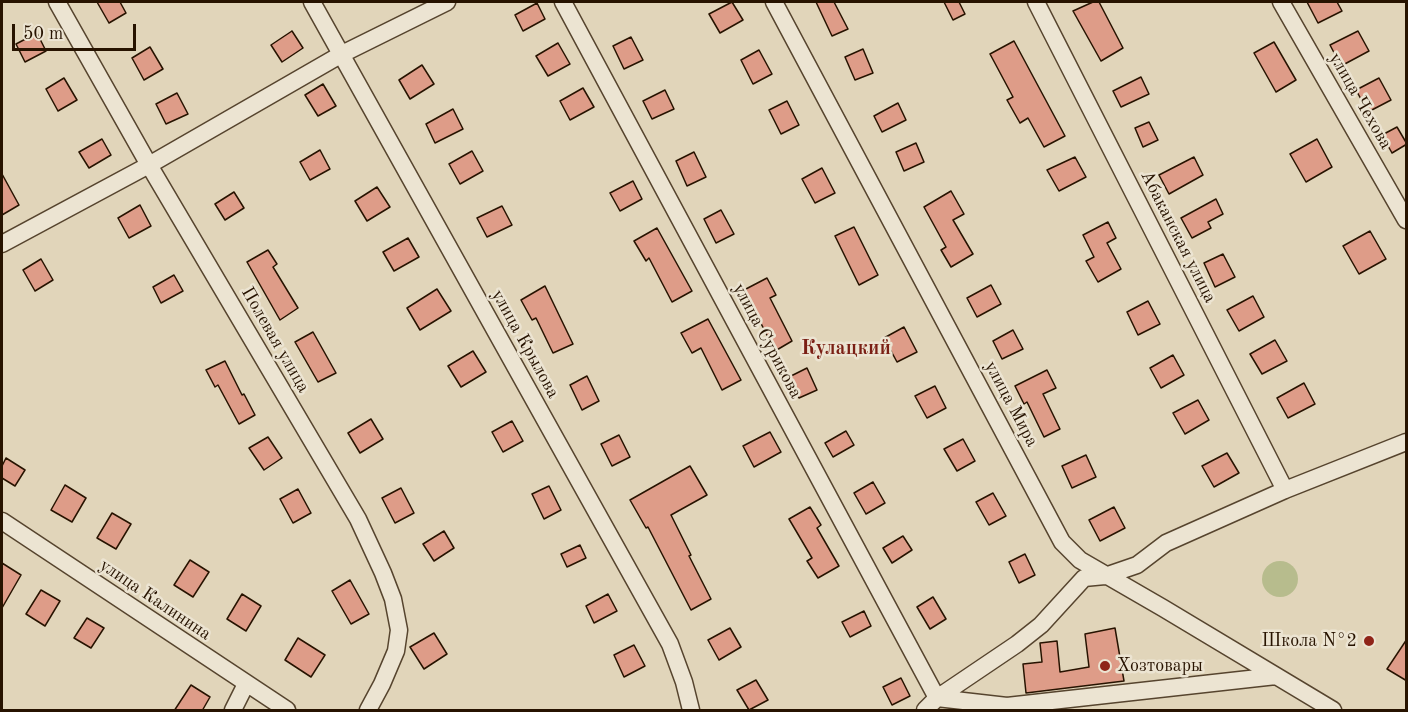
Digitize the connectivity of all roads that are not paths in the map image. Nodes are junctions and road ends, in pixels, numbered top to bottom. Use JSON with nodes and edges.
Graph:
{"nodes":[{"id":1,"x":57,"y":2,"type":"edge"},
{"id":2,"x":312,"y":2,"type":"edge"},
{"id":3,"x":447,"y":2,"type":"edge"},
{"id":4,"x":563,"y":2,"type":"edge"},
{"id":5,"x":774,"y":2,"type":"edge"},
{"id":6,"x":1036,"y":2,"type":"edge"},
{"id":7,"x":1281,"y":2,"type":"edge"},
{"id":8,"x":342,"y":54,"type":"junction"},
{"id":9,"x":149,"y":165,"type":"junction"},
{"id":10,"x":1407,"y":220,"type":"edge"},
{"id":11,"x":2,"y":244,"type":"edge"},
{"id":12,"x":1407,"y":442,"type":"edge"},
{"id":13,"x":1285,"y":490,"type":"junction"},
{"id":14,"x":2,"y":521,"type":"edge"},
{"id":15,"x":1105,"y":576,"type":"junction"},
{"id":16,"x":1276,"y":676,"type":"junction"},
{"id":17,"x":246,"y":684,"type":"junction"},
{"id":18,"x":931,"y":704,"type":"edge"},
{"id":19,"x":233,"y":711,"type":"edge"},
{"id":20,"x":287,"y":711,"type":"edge"},
{"id":21,"x":368,"y":711,"type":"edge"},
{"id":22,"x":691,"y":711,"type":"edge"},
{"id":23,"x":1333,"y":711,"type":"edge"}],
"edges":[{"from":1,"to":9,"type":"street","name":"Полевая улица"},
{"from":2,"to":8,"type":"street","name":"улица Крылова"},
{"from":3,"to":8,"type":"street"},
{"from":4,"to":18,"type":"street","name":"улица Сурикова"},
{"from":5,"to":15,"type":"street","name":"улица Мира"},
{"from":6,"to":13,"type":"street","name":"Абаканская улица"},
{"from":7,"to":10,"type":"street","name":"улица Чехова"},
{"from":8,"to":9,"type":"street"},
{"from":8,"to":22,"type":"street","name":"улица Крылова"},
{"from":9,"to":11,"type":"street"},
{"from":9,"to":21,"type":"street","name":"Полевая улица"},
{"from":12,"to":13,"type":"street"},
{"from":13,"to":15,"type":"street"},
{"from":14,"to":17,"type":"street","name":"улица Калинина"},
{"from":15,"to":16,"type":"street","name":"улица Мира"},
{"from":15,"to":18,"type":"street"},
{"from":16,"to":18,"type":"street"},
{"from":16,"to":23,"type":"street","name":"улица Мира"},
{"from":17,"to":19,"type":"street"},
{"from":17,"to":20,"type":"street","name":"улица Калинина"}]}
